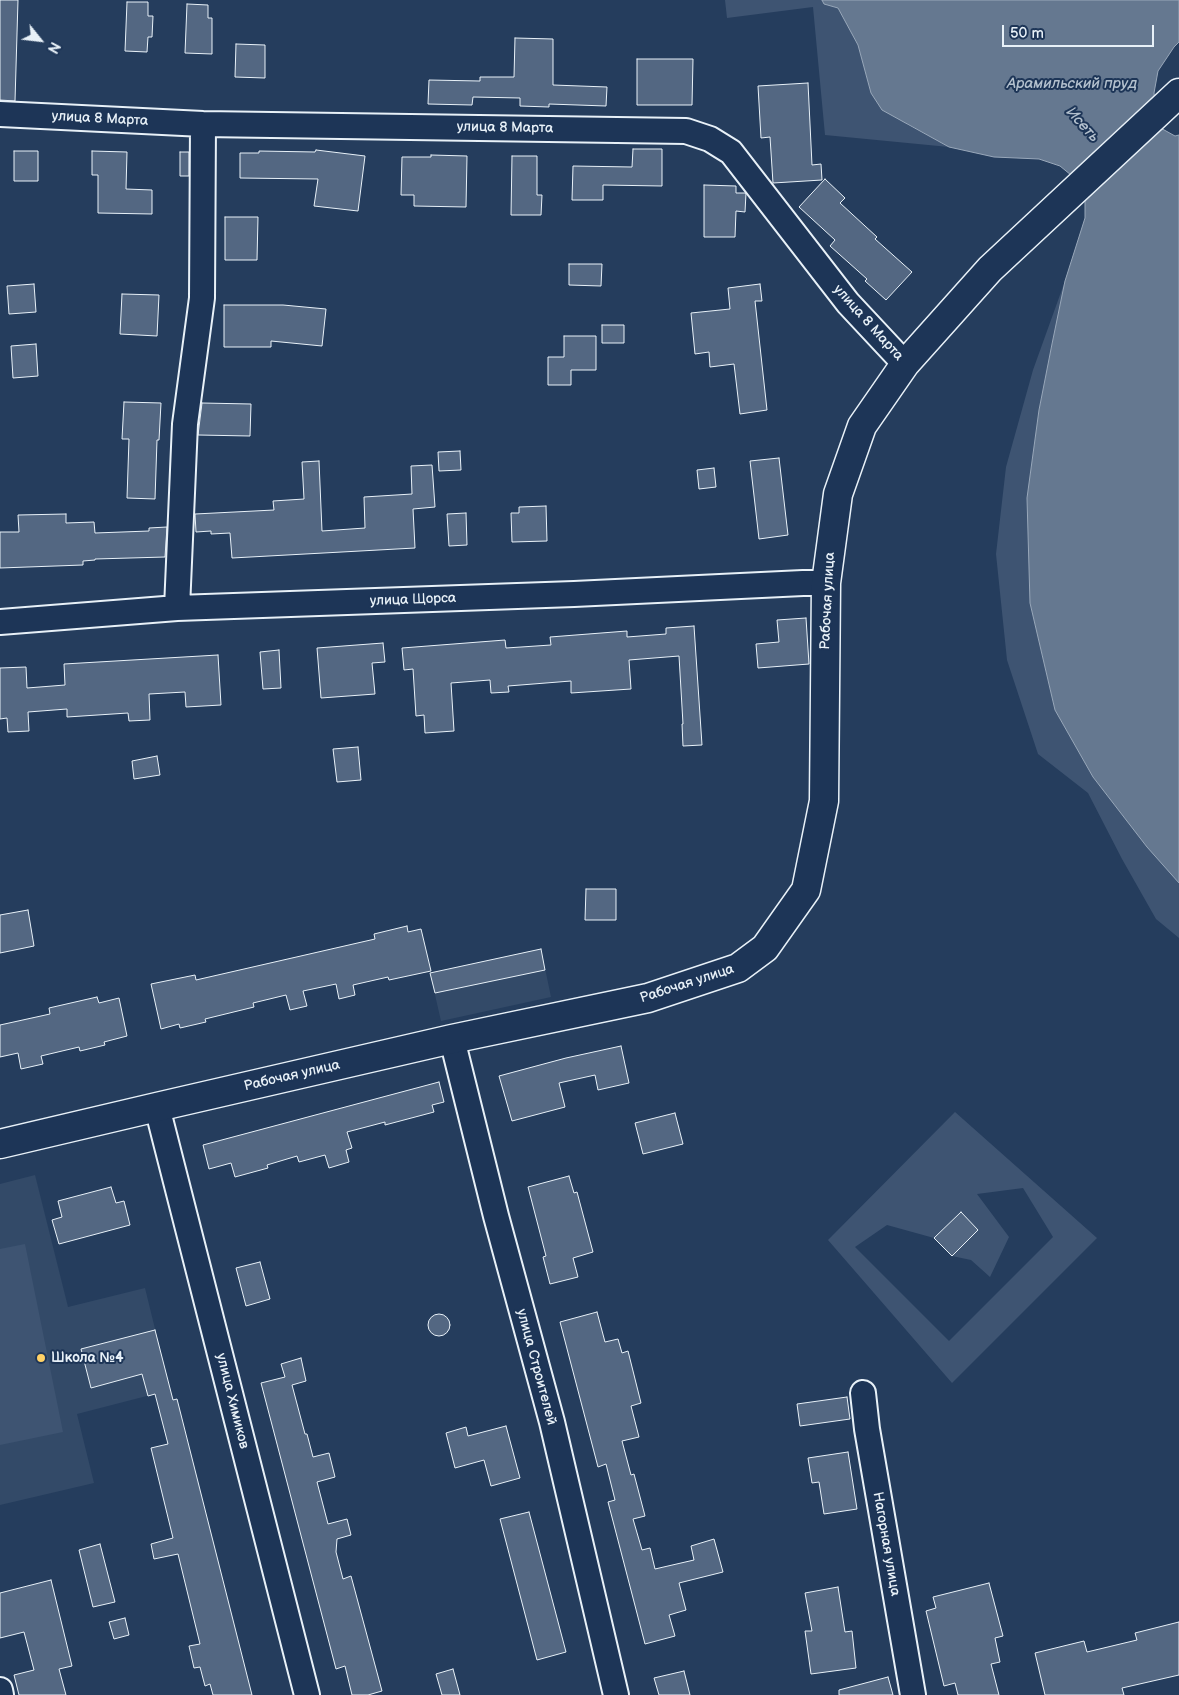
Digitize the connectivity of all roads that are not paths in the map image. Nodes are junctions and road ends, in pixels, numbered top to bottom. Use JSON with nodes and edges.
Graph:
{"nodes":[{"id":1,"x":1179,"y":94,"type":"edge"},
{"id":2,"x":0,"y":114,"type":"edge"},
{"id":3,"x":203,"y":124,"type":"junction"},
{"id":4,"x":905,"y":364,"type":"junction"},
{"id":5,"x":826,"y":583,"type":"junction"},
{"id":6,"x":177,"y":608,"type":"junction"},
{"id":7,"x":0,"y":622,"type":"edge"},
{"id":8,"x":452,"y":1039,"type":"junction"},
{"id":9,"x":157,"y":1107,"type":"junction"},
{"id":10,"x":0,"y":1144,"type":"edge"},
{"id":11,"x":863,"y":1393,"type":"dead end"},
{"id":12,"x":0,"y":1690,"type":"edge"},
{"id":13,"x":1,"y":1695,"type":"edge"},
{"id":14,"x":307,"y":1695,"type":"edge"},
{"id":15,"x":616,"y":1695,"type":"edge"},
{"id":16,"x":913,"y":1695,"type":"edge"}],
"edges":[{"from":1,"to":4,"type":"main road","name":"Рабочая улица"},
{"from":2,"to":3,"type":"street","name":"улица 8 Марта"},
{"from":3,"to":4,"type":"street","name":"улица 8 Марта"},
{"from":3,"to":6,"type":"street"},
{"from":4,"to":5,"type":"main road","name":"Рабочая улица"},
{"from":5,"to":6,"type":"street","name":"улица Щорса"},
{"from":5,"to":8,"type":"main road","name":"Рабочая улица"},
{"from":6,"to":7,"type":"street","name":"улица Щорса"},
{"from":8,"to":9,"type":"main road","name":"Рабочая улица"},
{"from":8,"to":15,"type":"street","name":"улица Строителей"},
{"from":9,"to":10,"type":"main road","name":"Рабочая улица"},
{"from":9,"to":14,"type":"street","name":"улица Химиков"},
{"from":11,"to":16,"type":"street","name":"Нагорная улица"},
{"from":12,"to":13,"type":"street"}]}
